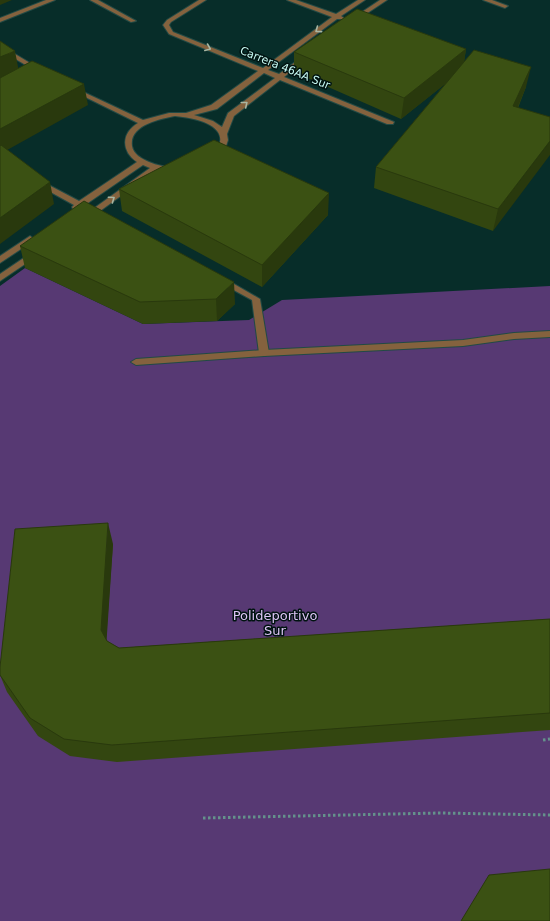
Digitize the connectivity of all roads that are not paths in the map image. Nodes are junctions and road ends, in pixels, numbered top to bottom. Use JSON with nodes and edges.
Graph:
{"nodes":[{"id":1,"x":52,"y":0,"type":"edge"},
{"id":2,"x":93,"y":0,"type":"edge"},
{"id":3,"x":203,"y":0,"type":"edge"},
{"id":4,"x":290,"y":0,"type":"edge"},
{"id":5,"x":362,"y":0,"type":"edge"},
{"id":6,"x":384,"y":0,"type":"edge"},
{"id":7,"x":486,"y":0,"type":"edge"},
{"id":8,"x":505,"y":6,"type":"dead end"},
{"id":9,"x":337,"y":16,"type":"junction"},
{"id":10,"x":0,"y":20,"type":"edge"},
{"id":11,"x":133,"y":21,"type":"dead end"},
{"id":12,"x":349,"y":24,"type":"junction"},
{"id":13,"x":359,"y":25,"type":"edge"},
{"id":14,"x":0,"y":47,"type":"edge"},
{"id":15,"x":310,"y":53,"type":"edge"},
{"id":16,"x":264,"y":71,"type":"junction"},
{"id":17,"x":47,"y":76,"type":"edge"},
{"id":18,"x":278,"y":77,"type":"junction"},
{"id":19,"x":68,"y":86,"type":"edge"},
{"id":20,"x":186,"y":115,"type":"junction"},
{"id":21,"x":390,"y":122,"type":"dead end"},
{"id":22,"x":143,"y":123,"type":"junction"},
{"id":23,"x":223,"y":135,"type":"junction"},
{"id":24,"x":142,"y":162,"type":"junction"},
{"id":25,"x":156,"y":167,"type":"junction"},
{"id":26,"x":32,"y":179,"type":"edge"},
{"id":27,"x":80,"y":205,"type":"junction"},
{"id":28,"x":67,"y":213,"type":"edge"},
{"id":29,"x":96,"y":214,"type":"junction"},
{"id":30,"x":81,"y":221,"type":"edge"},
{"id":31,"x":37,"y":235,"type":"edge"},
{"id":32,"x":43,"y":247,"type":"edge"},
{"id":33,"x":0,"y":260,"type":"edge"},
{"id":34,"x":216,"y":277,"type":"edge"},
{"id":35,"x":0,"y":278,"type":"edge"},
{"id":36,"x":550,"y":334,"type":"edge"},
{"id":37,"x":264,"y":353,"type":"junction"},
{"id":38,"x":136,"y":362,"type":"dead end"}],
"edges":[{"from":1,"to":10,"type":"street"},
{"from":2,"to":11,"type":"street"},
{"from":3,"to":16,"type":"street","name":"Carrera 46AA Sur","one_way":true},
{"from":4,"to":9,"type":"street"},
{"from":5,"to":9,"type":"street"},
{"from":6,"to":12,"type":"street"},
{"from":7,"to":8,"type":"street"},
{"from":9,"to":12,"type":"street"},
{"from":9,"to":16,"type":"street","one_way":true},
{"from":12,"to":13,"type":"street"},
{"from":14,"to":17,"type":"street"},
{"from":15,"to":18,"type":"street"},
{"from":16,"to":18,"type":"street","name":"Carrera 46AA Sur"},
{"from":16,"to":20,"type":"street"},
{"from":18,"to":21,"type":"street","name":"Carrera 46AA Sur"},
{"from":23,"to":18,"type":"street","one_way":true},
{"from":19,"to":22,"type":"street"},
{"from":20,"to":22,"type":"street"},
{"from":20,"to":23,"type":"street"},
{"from":22,"to":24,"type":"street"},
{"from":23,"to":25,"type":"street"},
{"from":24,"to":25,"type":"street"},
{"from":24,"to":27,"type":"street"},
{"from":29,"to":25,"type":"street","one_way":true},
{"from":26,"to":27,"type":"street"},
{"from":27,"to":28,"type":"street"},
{"from":27,"to":29,"type":"street"},
{"from":29,"to":30,"type":"street"},
{"from":31,"to":33,"type":"street"},
{"from":32,"to":35,"type":"street"},
{"from":34,"to":37,"type":"street"},
{"from":36,"to":37,"type":"street"},
{"from":37,"to":38,"type":"street"}]}
